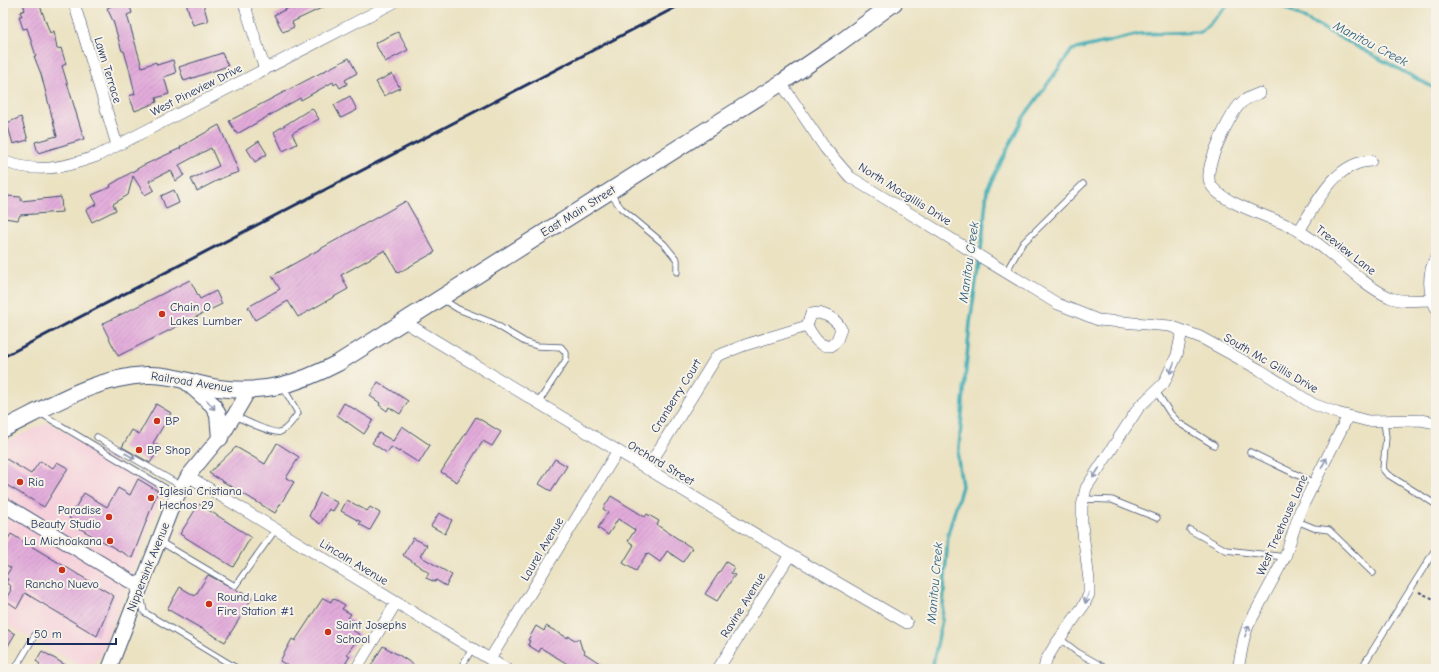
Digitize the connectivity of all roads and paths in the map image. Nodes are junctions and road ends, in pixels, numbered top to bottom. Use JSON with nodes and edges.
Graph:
{"nodes":[{"id":1,"x":74,"y":3,"type":"edge"},
{"id":2,"x":244,"y":3,"type":"edge"},
{"id":3,"x":393,"y":3,"type":"edge"},
{"id":4,"x":894,"y":3,"type":"edge"},
{"id":5,"x":265,"y":70,"type":"junction"},
{"id":6,"x":781,"y":83,"type":"junction"},
{"id":7,"x":1260,"y":93,"type":"dead end"},
{"id":8,"x":117,"y":145,"type":"junction"},
{"id":9,"x":3,"y":161,"type":"edge"},
{"id":10,"x":1370,"y":161,"type":"dead end"},
{"id":11,"x":1083,"y":184,"type":"dead end"},
{"id":12,"x":609,"y":191,"type":"junction"},
{"id":13,"x":1299,"y":230,"type":"junction"},
{"id":14,"x":1436,"y":258,"type":"edge"},
{"id":15,"x":677,"y":272,"type":"dead end"},
{"id":16,"x":1006,"y":272,"type":"junction"},
{"id":17,"x":440,"y":298,"type":"junction"},
{"id":18,"x":1434,"y":304,"type":"edge"},
{"id":19,"x":403,"y":322,"type":"junction"},
{"id":20,"x":807,"y":326,"type":"dead end"},
{"id":21,"x":1182,"y":331,"type":"junction"},
{"id":22,"x":185,"y":380,"type":"junction"},
{"id":23,"x":282,"y":386,"type":"junction"},
{"id":24,"x":249,"y":390,"type":"junction"},
{"id":25,"x":1156,"y":391,"type":"junction"},
{"id":26,"x":538,"y":403,"type":"junction"},
{"id":27,"x":38,"y":412,"type":"junction"},
{"id":28,"x":234,"y":416,"type":"junction"},
{"id":29,"x":1348,"y":416,"type":"junction"},
{"id":30,"x":1384,"y":420,"type":"junction"},
{"id":31,"x":1436,"y":423,"type":"edge"},
{"id":32,"x":3,"y":429,"type":"edge"},
{"id":33,"x":97,"y":437,"type":"dead end"},
{"id":34,"x":220,"y":438,"type":"junction"},
{"id":35,"x":1214,"y":445,"type":"dead end"},
{"id":36,"x":617,"y":452,"type":"junction"},
{"id":37,"x":1250,"y":452,"type":"dead end"},
{"id":38,"x":647,"y":469,"type":"junction"},
{"id":39,"x":1314,"y":483,"type":"junction"},
{"id":40,"x":183,"y":486,"type":"junction"},
{"id":41,"x":1084,"y":499,"type":"junction"},
{"id":42,"x":1435,"y":504,"type":"edge"},
{"id":43,"x":5,"y":509,"type":"edge"},
{"id":44,"x":1157,"y":518,"type":"dead end"},
{"id":45,"x":1297,"y":521,"type":"junction"},
{"id":46,"x":276,"y":529,"type":"junction"},
{"id":47,"x":1190,"y":530,"type":"dead end"},
{"id":48,"x":158,"y":541,"type":"junction"},
{"id":49,"x":1436,"y":548,"type":"edge"},
{"id":50,"x":790,"y":555,"type":"junction"},
{"id":51,"x":1285,"y":557,"type":"junction"},
{"id":52,"x":1373,"y":573,"type":"dead end"},
{"id":53,"x":140,"y":587,"type":"junction"},
{"id":54,"x":1410,"y":588,"type":"junction"},
{"id":55,"x":1436,"y":600,"type":"edge"},
{"id":56,"x":396,"y":603,"type":"junction"},
{"id":57,"x":907,"y":623,"type":"dead end"},
{"id":58,"x":35,"y":635,"type":"dead end"},
{"id":59,"x":1060,"y":638,"type":"junction"},
{"id":60,"x":472,"y":648,"type":"junction"},
{"id":61,"x":490,"y":659,"type":"junction"},
{"id":62,"x":15,"y":669,"type":"edge"},
{"id":63,"x":109,"y":669,"type":"edge"},
{"id":64,"x":238,"y":669,"type":"edge"},
{"id":65,"x":356,"y":669,"type":"edge"},
{"id":66,"x":460,"y":669,"type":"edge"},
{"id":67,"x":506,"y":669,"type":"edge"},
{"id":68,"x":718,"y":669,"type":"edge"},
{"id":69,"x":1044,"y":669,"type":"edge"},
{"id":70,"x":1107,"y":669,"type":"edge"},
{"id":71,"x":1238,"y":669,"type":"edge"},
{"id":72,"x":1361,"y":669,"type":"edge"}],
"edges":[{"from":1,"to":8,"type":"street","name":"Lawn Terrace"},
{"from":2,"to":5,"type":"street"},
{"from":3,"to":5,"type":"street","name":"West Pineview Drive"},
{"from":4,"to":6,"type":"main road","name":"East Main Street"},
{"from":5,"to":8,"type":"street","name":"West Pineview Drive"},
{"from":6,"to":12,"type":"main road","name":"East Main Street"},
{"from":6,"to":16,"type":"street","name":"North Macgillis Drive"},
{"from":7,"to":13,"type":"street","name":"Treeview Lane"},
{"from":8,"to":9,"type":"street","name":"West Pineview Drive"},
{"from":10,"to":13,"type":"street"},
{"from":11,"to":16,"type":"lane"},
{"from":12,"to":15,"type":"lane"},
{"from":12,"to":17,"type":"main road","name":"East Main Street"},
{"from":13,"to":18,"type":"street","name":"Treeview Lane"},
{"from":14,"to":18,"type":"street"},
{"from":16,"to":21,"type":"street","name":"North Macgillis Drive"},
{"from":17,"to":19,"type":"main road","name":"East Main Street"},
{"from":17,"to":26,"type":"lane"},
{"from":19,"to":23,"type":"main road","name":"East Main Street"},
{"from":19,"to":26,"type":"street","name":"Orchard Street"},
{"from":20,"to":38,"type":"street","name":"Cranberry Court"},
{"from":21,"to":25,"type":"street","one_way":true},
{"from":21,"to":29,"type":"street","name":"South Mc Gillis Drive"},
{"from":22,"to":24,"type":"main road","name":"Railroad Avenue"},
{"from":22,"to":27,"type":"main road","name":"Railroad Avenue"},
{"from":22,"to":34,"type":"main road","one_way":true},
{"from":23,"to":24,"type":"main road","name":"East Main Street"},
{"from":23,"to":28,"type":"lane"},
{"from":24,"to":28,"type":"street","name":"Nippersink Avenue"},
{"from":25,"to":35,"type":"lane"},
{"from":25,"to":41,"type":"street","one_way":true},
{"from":26,"to":36,"type":"street","name":"Orchard Street"},
{"from":27,"to":32,"type":"main road","name":"Railroad Avenue"},
{"from":27,"to":40,"type":"lane"},
{"from":28,"to":34,"type":"street","name":"Nippersink Avenue"},
{"from":29,"to":30,"type":"street","name":"South Mc Gillis Drive"},
{"from":39,"to":29,"type":"street","name":"West Treehouse Lane","one_way":true},
{"from":30,"to":31,"type":"street","name":"South Mc Gillis Drive"},
{"from":30,"to":42,"type":"lane"},
{"from":33,"to":40,"type":"lane","one_way":true},
{"from":34,"to":40,"type":"street","name":"Nippersink Avenue"},
{"from":36,"to":38,"type":"street","name":"Orchard Street"},
{"from":36,"to":61,"type":"street","name":"Laurel Avenue"},
{"from":37,"to":39,"type":"lane"},
{"from":38,"to":50,"type":"street","name":"Orchard Street"},
{"from":39,"to":45,"type":"street","name":"West Treehouse Lane"},
{"from":40,"to":46,"type":"street","name":"Lincoln Avenue"},
{"from":40,"to":48,"type":"street","name":"Nippersink Avenue"},
{"from":41,"to":44,"type":"lane"},
{"from":41,"to":59,"type":"street","one_way":true},
{"from":43,"to":53,"type":"street"},
{"from":45,"to":51,"type":"street","name":"West Treehouse Lane"},
{"from":45,"to":52,"type":"lane"},
{"from":46,"to":48,"type":"lane"},
{"from":46,"to":56,"type":"street","name":"Lincoln Avenue"},
{"from":47,"to":51,"type":"lane"},
{"from":48,"to":53,"type":"street","name":"Nippersink Avenue"},
{"from":49,"to":54,"type":"lane"},
{"from":50,"to":57,"type":"street","name":"Orchard Street"},
{"from":50,"to":68,"type":"street","name":"Ravine Avenue"},
{"from":71,"to":51,"type":"street","name":"West Treehouse Lane","one_way":true},
{"from":53,"to":63,"type":"street","name":"Nippersink Avenue"},
{"from":53,"to":64,"type":"lane"},
{"from":54,"to":55,"type":"path"},
{"from":54,"to":72,"type":"lane"},
{"from":56,"to":60,"type":"street","name":"Lincoln Avenue"},
{"from":56,"to":65,"type":"street"},
{"from":58,"to":62,"type":"lane"},
{"from":59,"to":69,"type":"street"},
{"from":59,"to":70,"type":"lane"},
{"from":60,"to":61,"type":"street","name":"Lincoln Avenue"},
{"from":60,"to":66,"type":"lane"},
{"from":61,"to":67,"type":"street","name":"Lincoln Avenue"}]}
